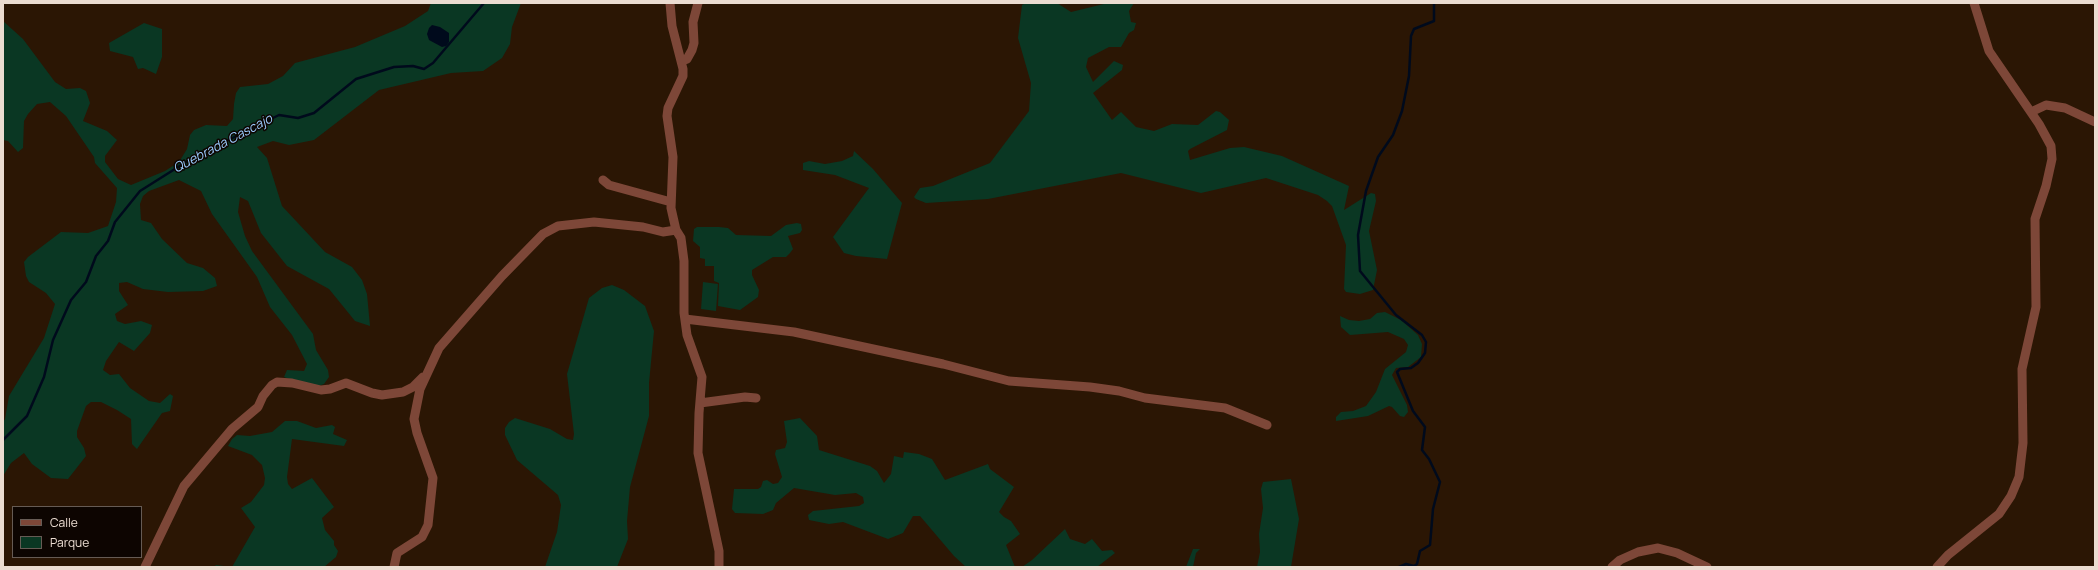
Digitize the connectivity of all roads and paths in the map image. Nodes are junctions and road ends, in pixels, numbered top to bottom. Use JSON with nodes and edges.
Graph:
{"nodes":[{"id":1,"x":670,"y":3,"type":"edge"},
{"id":2,"x":698,"y":3,"type":"edge"},
{"id":3,"x":1974,"y":3,"type":"edge"},
{"id":4,"x":682,"y":61,"type":"junction"},
{"id":5,"x":2031,"y":112,"type":"junction"},
{"id":6,"x":2095,"y":122,"type":"edge"},
{"id":7,"x":603,"y":180,"type":"dead end"},
{"id":8,"x":671,"y":202,"type":"junction"},
{"id":9,"x":676,"y":230,"type":"junction"},
{"id":10,"x":685,"y":319,"type":"junction"},
{"id":11,"x":430,"y":368,"type":"junction"},
{"id":12,"x":756,"y":398,"type":"dead end"},
{"id":13,"x":700,"y":404,"type":"junction"},
{"id":14,"x":1267,"y":425,"type":"dead end"},
{"id":15,"x":145,"y":567,"type":"edge"},
{"id":16,"x":394,"y":567,"type":"edge"},
{"id":17,"x":719,"y":567,"type":"edge"},
{"id":18,"x":1612,"y":567,"type":"edge"},
{"id":19,"x":1707,"y":567,"type":"edge"},
{"id":20,"x":1937,"y":567,"type":"edge"}],
"edges":[{"from":1,"to":4,"type":"street"},
{"from":2,"to":4,"type":"street"},
{"from":3,"to":5,"type":"street"},
{"from":4,"to":8,"type":"street"},
{"from":5,"to":6,"type":"street"},
{"from":5,"to":20,"type":"street"},
{"from":7,"to":8,"type":"street"},
{"from":8,"to":9,"type":"street"},
{"from":9,"to":10,"type":"street"},
{"from":9,"to":11,"type":"street"},
{"from":10,"to":13,"type":"street"},
{"from":10,"to":14,"type":"street"},
{"from":11,"to":15,"type":"street"},
{"from":11,"to":16,"type":"street"},
{"from":12,"to":13,"type":"street"},
{"from":13,"to":17,"type":"street"},
{"from":18,"to":19,"type":"street"}]}
